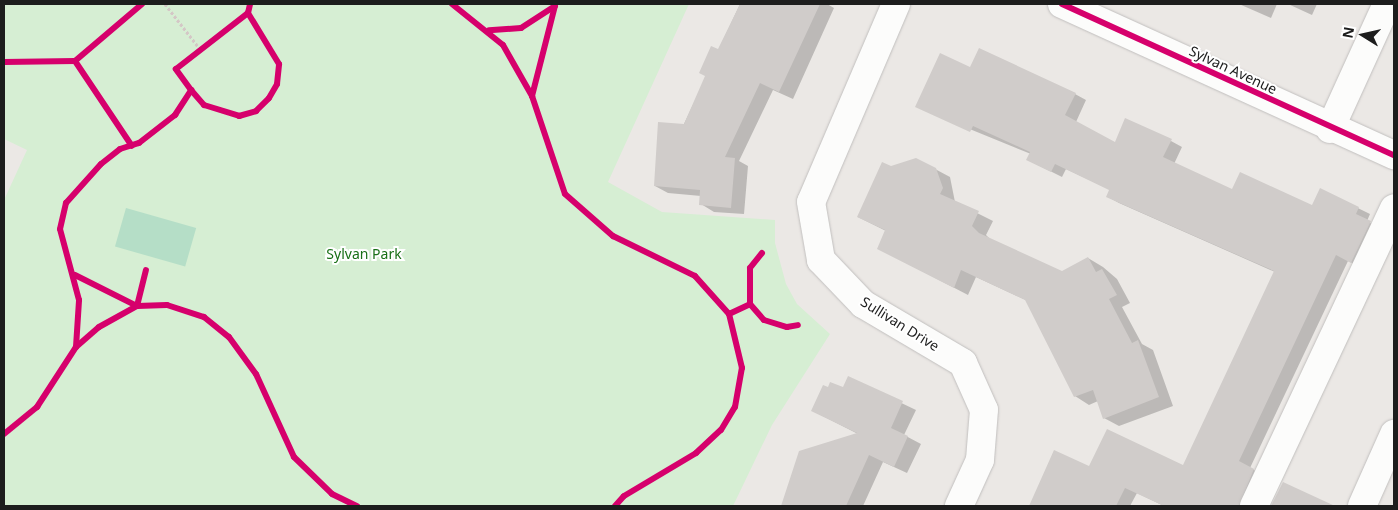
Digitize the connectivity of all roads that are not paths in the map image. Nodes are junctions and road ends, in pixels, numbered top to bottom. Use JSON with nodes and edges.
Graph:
{"nodes":[{"id":1,"x":896,"y":4,"type":"edge"},
{"id":2,"x":1062,"y":4,"type":"edge"},
{"id":3,"x":1387,"y":4,"type":"edge"},
{"id":4,"x":1330,"y":129,"type":"junction"},
{"id":5,"x":1394,"y":155,"type":"edge"},
{"id":6,"x":1394,"y":208,"type":"edge"},
{"id":7,"x":1394,"y":434,"type":"edge"},
{"id":8,"x":959,"y":506,"type":"edge"},
{"id":9,"x":1254,"y":506,"type":"edge"},
{"id":10,"x":1362,"y":506,"type":"edge"}],
"edges":[{"from":1,"to":8,"type":"street","name":"Sullivan Drive"},
{"from":2,"to":4,"type":"street","name":"Sylvan Avenue"},
{"from":3,"to":4,"type":"street"},
{"from":4,"to":5,"type":"street","name":"Sylvan Avenue"},
{"from":6,"to":9,"type":"street"},
{"from":7,"to":10,"type":"street"}]}
